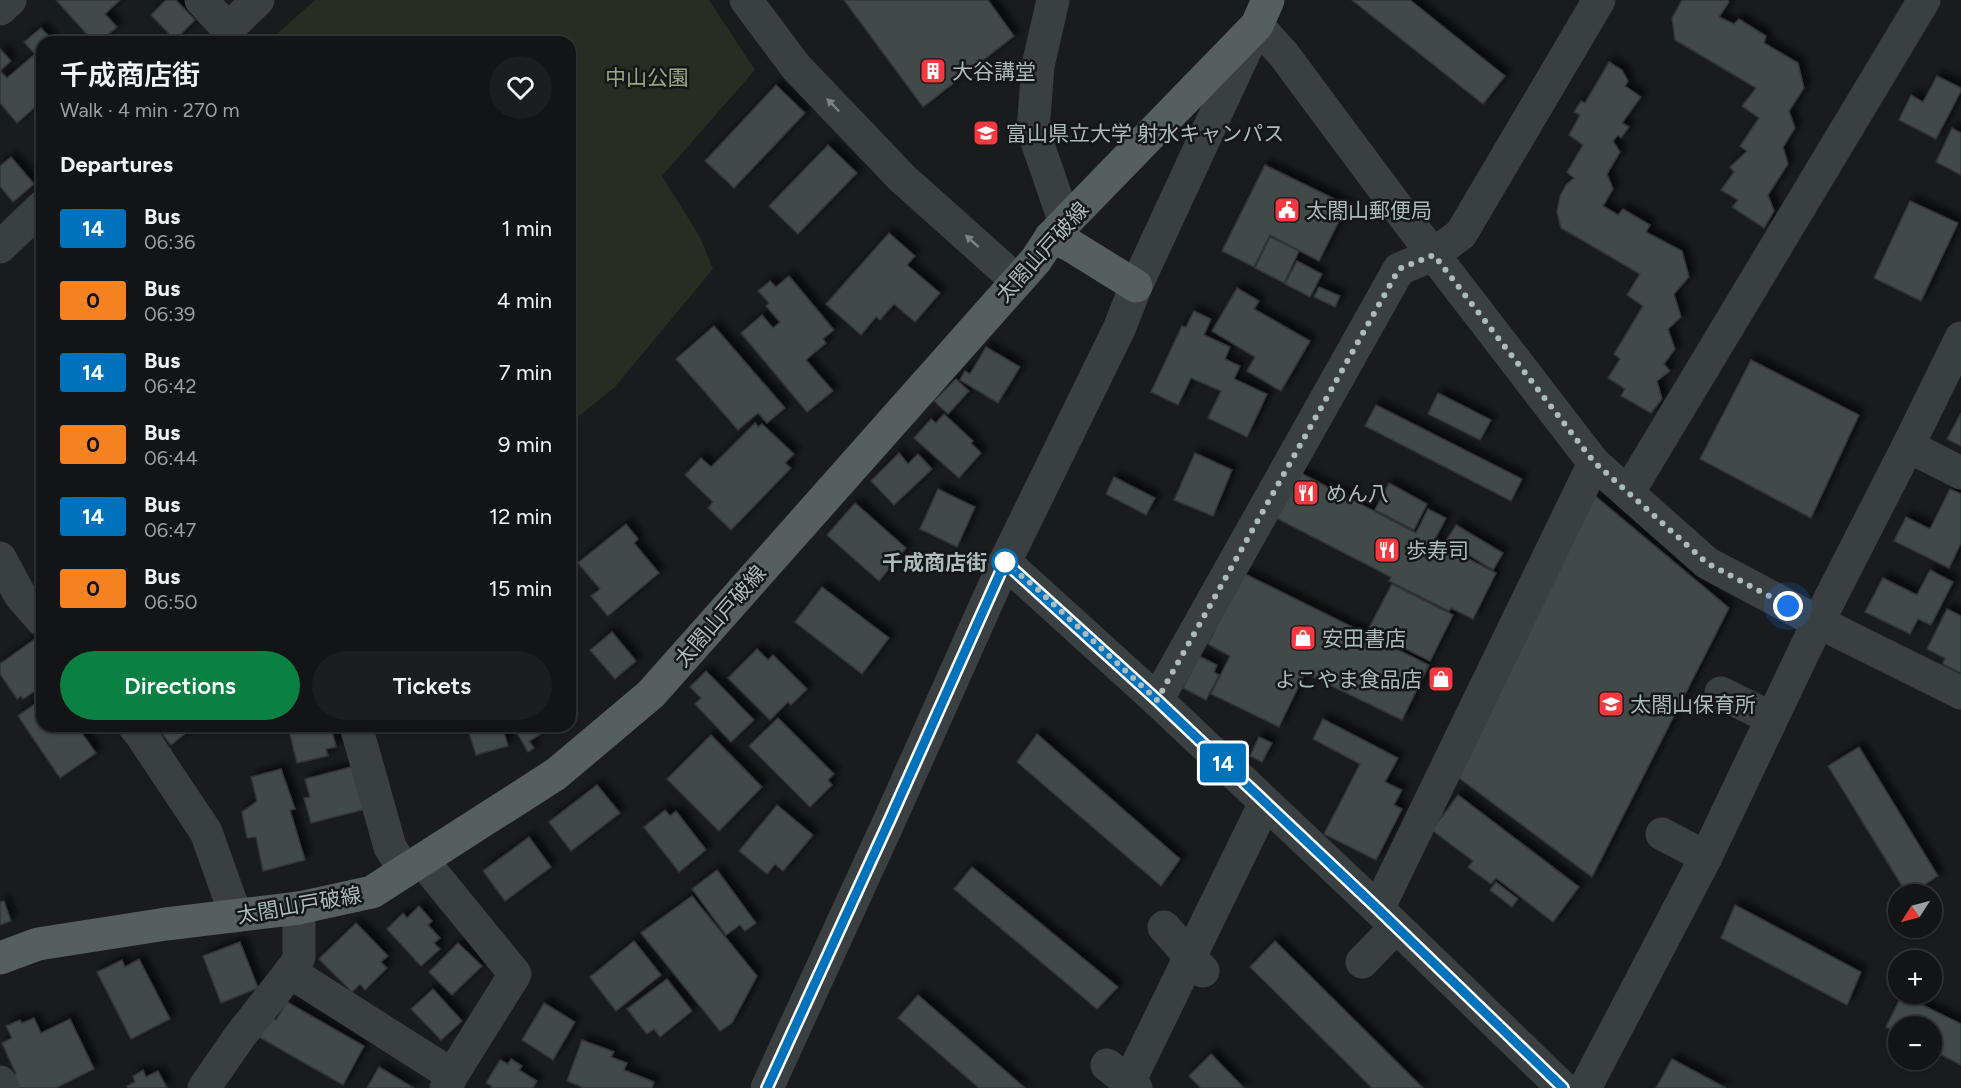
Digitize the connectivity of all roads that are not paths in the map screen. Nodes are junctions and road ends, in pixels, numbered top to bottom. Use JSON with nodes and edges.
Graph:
{"nodes":[{"id":1,"x":10,"y":0,"type":"edge"},
{"id":2,"x":201,"y":0,"type":"edge"},
{"id":3,"x":258,"y":0,"type":"edge"},
{"id":4,"x":746,"y":0,"type":"edge"},
{"id":5,"x":1053,"y":0,"type":"edge"},
{"id":6,"x":1599,"y":0,"type":"edge"},
{"id":7,"x":1924,"y":0,"type":"edge"},
{"id":8,"x":0,"y":9,"type":"edge"},
{"id":9,"x":1262,"y":13,"type":"edge"},
{"id":10,"x":221,"y":35,"type":"edge"},
{"id":11,"x":36,"y":213,"type":"edge"},
{"id":12,"x":1058,"y":230,"type":"junction"},
{"id":13,"x":0,"y":247,"type":"edge"},
{"id":14,"x":1434,"y":255,"type":"junction"},
{"id":15,"x":1016,"y":280,"type":"junction"},
{"id":16,"x":1136,"y":286,"type":"junction"},
{"id":17,"x":1961,"y":338,"type":"edge"},
{"id":18,"x":1908,"y":446,"type":"junction"},
{"id":19,"x":1594,"y":462,"type":"junction"},
{"id":20,"x":1961,"y":472,"type":"edge"},
{"id":21,"x":1628,"y":493,"type":"junction"},
{"id":22,"x":0,"y":558,"type":"edge"},
{"id":23,"x":1005,"y":562,"type":"junction"},
{"id":24,"x":36,"y":613,"type":"edge"},
{"id":25,"x":1818,"y":622,"type":"junction"},
{"id":26,"x":1721,"y":693,"type":"dead end"},
{"id":27,"x":1961,"y":693,"type":"edge"},
{"id":28,"x":1157,"y":700,"type":"junction"},
{"id":29,"x":1771,"y":718,"type":"junction"},
{"id":30,"x":139,"y":732,"type":"edge"},
{"id":31,"x":358,"y":732,"type":"edge"},
{"id":32,"x":1265,"y":803,"type":"junction"},
{"id":33,"x":1662,"y":834,"type":"dead end"},
{"id":34,"x":1706,"y":857,"type":"junction"},
{"id":35,"x":414,"y":866,"type":"junction"},
{"id":36,"x":299,"y":908,"type":"junction"},
{"id":37,"x":236,"y":916,"type":"junction"},
{"id":38,"x":1387,"y":918,"type":"junction"},
{"id":39,"x":1164,"y":927,"type":"dead end"},
{"id":40,"x":0,"y":958,"type":"edge"},
{"id":41,"x":1362,"y":962,"type":"dead end"},
{"id":42,"x":1197,"y":964,"type":"junction"},
{"id":43,"x":290,"y":972,"type":"junction"},
{"id":44,"x":449,"y":1081,"type":"edge"},
{"id":45,"x":1125,"y":1081,"type":"edge"},
{"id":46,"x":0,"y":1082,"type":"edge"},
{"id":47,"x":3,"y":1088,"type":"edge"},
{"id":48,"x":204,"y":1088,"type":"edge"},
{"id":49,"x":767,"y":1088,"type":"edge"},
{"id":50,"x":1563,"y":1088,"type":"edge"},
{"id":51,"x":1585,"y":1088,"type":"edge"}],
"edges":[{"from":1,"to":8,"type":"street"},
{"from":2,"to":10,"type":"street"},
{"from":3,"to":10,"type":"street"},
{"from":15,"to":4,"type":"street","one_way":true},
{"from":5,"to":12,"type":"street"},
{"from":6,"to":14,"type":"street"},
{"from":7,"to":21,"type":"street"},
{"from":9,"to":12,"type":"main road","name":"太閤山戸破線"},
{"from":9,"to":14,"type":"street"},
{"from":9,"to":16,"type":"street"},
{"from":11,"to":13,"type":"street"},
{"from":12,"to":15,"type":"main road","name":"太閤山戸破線"},
{"from":12,"to":16,"type":"main road"},
{"from":14,"to":19,"type":"street"},
{"from":14,"to":28,"type":"street"},
{"from":15,"to":35,"type":"main road","name":"太閤山戸破線"},
{"from":16,"to":23,"type":"street"},
{"from":17,"to":18,"type":"street"},
{"from":18,"to":20,"type":"street"},
{"from":18,"to":25,"type":"street"},
{"from":19,"to":21,"type":"street"},
{"from":19,"to":38,"type":"street"},
{"from":21,"to":25,"type":"street"},
{"from":22,"to":24,"type":"street"},
{"from":23,"to":28,"type":"street"},
{"from":23,"to":49,"type":"street"},
{"from":25,"to":27,"type":"street"},
{"from":25,"to":29,"type":"street"},
{"from":26,"to":29,"type":"street"},
{"from":28,"to":32,"type":"street"},
{"from":29,"to":34,"type":"street"},
{"from":30,"to":37,"type":"street"},
{"from":31,"to":35,"type":"street"},
{"from":32,"to":38,"type":"street"},
{"from":32,"to":42,"type":"street"},
{"from":33,"to":34,"type":"street"},
{"from":34,"to":51,"type":"street"},
{"from":35,"to":36,"type":"main road","name":"太閤山戸破線"},
{"from":35,"to":44,"type":"street"},
{"from":36,"to":37,"type":"main road","name":"太閤山戸破線"},
{"from":36,"to":43,"type":"street"},
{"from":37,"to":40,"type":"main road","name":"太閤山戸破線"},
{"from":38,"to":41,"type":"street"},
{"from":38,"to":50,"type":"street"},
{"from":39,"to":42,"type":"street"},
{"from":42,"to":45,"type":"street"},
{"from":43,"to":44,"type":"street"},
{"from":43,"to":48,"type":"street"},
{"from":46,"to":47,"type":"street"}]}
